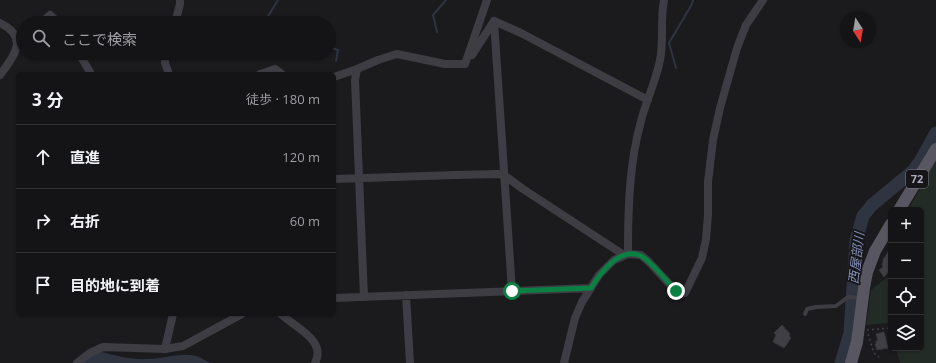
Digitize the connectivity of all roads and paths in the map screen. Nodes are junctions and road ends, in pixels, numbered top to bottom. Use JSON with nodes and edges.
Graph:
{"nodes":[{"id":1,"x":180,"y":0,"type":"edge"},
{"id":2,"x":487,"y":0,"type":"edge"},
{"id":3,"x":664,"y":0,"type":"edge"},
{"id":4,"x":763,"y":0,"type":"edge"},
{"id":5,"x":177,"y":16,"type":"edge"},
{"id":6,"x":494,"y":21,"type":"junction"},
{"id":7,"x":0,"y":23,"type":"edge"},
{"id":8,"x":16,"y":35,"type":"edge"},
{"id":9,"x":16,"y":51,"type":"edge"},
{"id":10,"x":83,"y":60,"type":"edge"},
{"id":11,"x":164,"y":60,"type":"edge"},
{"id":12,"x":465,"y":64,"type":"junction"},
{"id":13,"x":357,"y":70,"type":"junction"},
{"id":14,"x":90,"y":72,"type":"edge"},
{"id":15,"x":168,"y":72,"type":"edge"},
{"id":16,"x":266,"y":72,"type":"edge"},
{"id":17,"x":279,"y":72,"type":"edge"},
{"id":18,"x":0,"y":75,"type":"edge"},
{"id":19,"x":336,"y":76,"type":"edge"},
{"id":20,"x":648,"y":100,"type":"junction"},
{"id":21,"x":936,"y":149,"type":"edge"},
{"id":22,"x":504,"y":175,"type":"junction"},
{"id":23,"x":359,"y":178,"type":"junction"},
{"id":24,"x":336,"y":179,"type":"edge"},
{"id":25,"x":901,"y":207,"type":"edge"},
{"id":26,"x":888,"y":229,"type":"edge"},
{"id":27,"x":626,"y":255,"type":"junction"},
{"id":28,"x":591,"y":288,"type":"junction"},
{"id":29,"x":512,"y":291,"type":"junction"},
{"id":30,"x":406,"y":295,"type":"junction"},
{"id":31,"x":364,"y":297,"type":"junction"},
{"id":32,"x":336,"y":298,"type":"edge"},
{"id":33,"x":860,"y":298,"type":"junction"},
{"id":34,"x":805,"y":314,"type":"dead end"},
{"id":35,"x":173,"y":316,"type":"edge"},
{"id":36,"x":238,"y":316,"type":"edge"},
{"id":37,"x":284,"y":316,"type":"edge"},
{"id":38,"x":888,"y":328,"type":"edge"},
{"id":39,"x":165,"y":350,"type":"junction"},
{"id":40,"x":879,"y":357,"type":"dead end"},
{"id":41,"x":77,"y":363,"type":"edge"},
{"id":42,"x":315,"y":363,"type":"edge"},
{"id":43,"x":410,"y":363,"type":"edge"},
{"id":44,"x":564,"y":363,"type":"edge"},
{"id":45,"x":851,"y":363,"type":"edge"}],
"edges":[{"from":1,"to":5,"type":"street"},
{"from":2,"to":12,"type":"street"},
{"from":3,"to":20,"type":"street"},
{"from":4,"to":27,"type":"street"},
{"from":6,"to":12,"type":"street"},
{"from":6,"to":20,"type":"street"},
{"from":6,"to":22,"type":"street"},
{"from":7,"to":8,"type":"street"},
{"from":9,"to":18,"type":"street"},
{"from":10,"to":14,"type":"street"},
{"from":11,"to":15,"type":"street"},
{"from":12,"to":13,"type":"street"},
{"from":13,"to":19,"type":"street"},
{"from":13,"to":23,"type":"street"},
{"from":16,"to":17,"type":"street"},
{"from":20,"to":27,"type":"street"},
{"from":21,"to":25,"type":"main road","number":"72"},
{"from":22,"to":23,"type":"street"},
{"from":22,"to":27,"type":"street"},
{"from":22,"to":29,"type":"street"},
{"from":23,"to":24,"type":"street"},
{"from":23,"to":31,"type":"street"},
{"from":26,"to":33,"type":"main road"},
{"from":27,"to":28,"type":"street"},
{"from":28,"to":29,"type":"street"},
{"from":28,"to":44,"type":"street"},
{"from":29,"to":30,"type":"street"},
{"from":30,"to":31,"type":"street"},
{"from":30,"to":43,"type":"street"},
{"from":31,"to":32,"type":"street"},
{"from":33,"to":34,"type":"lane"},
{"from":33,"to":45,"type":"main road"},
{"from":35,"to":39,"type":"street"},
{"from":36,"to":39,"type":"street"},
{"from":37,"to":42,"type":"street"},
{"from":38,"to":40,"type":"path"},
{"from":39,"to":41,"type":"street"}]}
